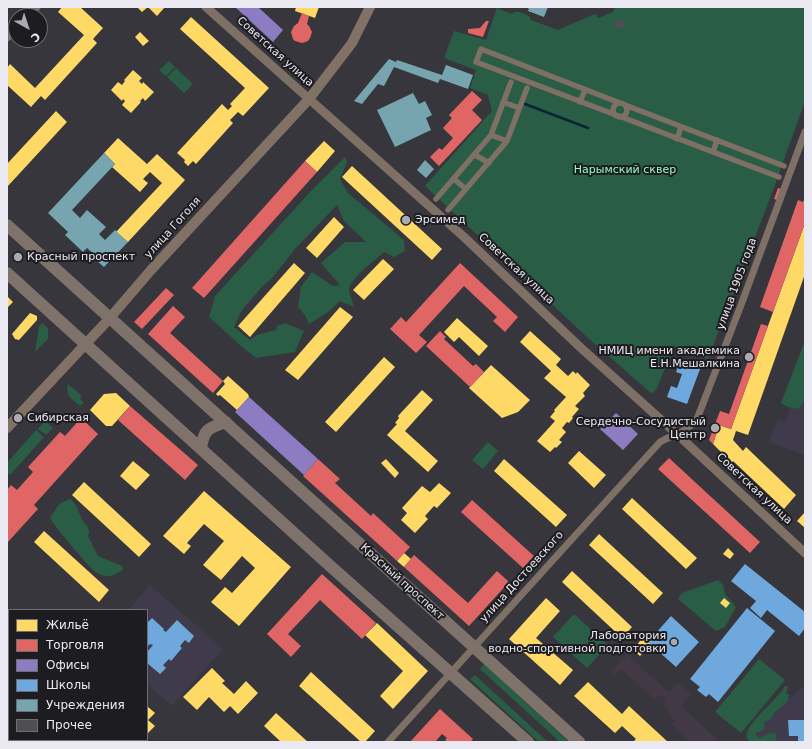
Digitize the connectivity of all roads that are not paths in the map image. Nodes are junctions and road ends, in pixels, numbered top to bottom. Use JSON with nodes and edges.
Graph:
{"nodes":[{"id":1,"x":206,"y":7,"type":"edge"},
{"id":2,"x":370,"y":7,"type":"edge"},
{"id":3,"x":510,"y":82,"type":"dead end"},
{"id":4,"x":527,"y":88,"type":"dead end"},
{"id":5,"x":585,"y":90,"type":"junction"},
{"id":6,"x":309,"y":99,"type":"junction"},
{"id":7,"x":503,"y":102,"type":"junction"},
{"id":8,"x":580,"y":102,"type":"junction"},
{"id":9,"x":622,"y":104,"type":"junction"},
{"id":10,"x":519,"y":108,"type":"junction"},
{"id":11,"x":618,"y":116,"type":"junction"},
{"id":12,"x":681,"y":126,"type":"junction"},
{"id":13,"x":805,"y":132,"type":"edge"},
{"id":14,"x":491,"y":135,"type":"junction"},
{"id":15,"x":677,"y":139,"type":"junction"},
{"id":16,"x":717,"y":140,"type":"junction"},
{"id":17,"x":507,"y":141,"type":"junction"},
{"id":18,"x":713,"y":152,"type":"junction"},
{"id":19,"x":475,"y":155,"type":"junction"},
{"id":20,"x":489,"y":163,"type":"junction"},
{"id":21,"x":784,"y":166,"type":"dead end"},
{"id":22,"x":779,"y":178,"type":"dead end"},
{"id":23,"x":454,"y":179,"type":"junction"},
{"id":24,"x":466,"y":189,"type":"junction"},
{"id":25,"x":436,"y":199,"type":"dead end"},
{"id":26,"x":448,"y":210,"type":"dead end"},
{"id":27,"x":7,"y":225,"type":"edge"},
{"id":28,"x":7,"y":273,"type":"edge"},
{"id":29,"x":109,"y":319,"type":"junction"},
{"id":30,"x":86,"y":344,"type":"junction"},
{"id":31,"x":226,"y":422,"type":"junction"},
{"id":32,"x":7,"y":428,"type":"edge"},
{"id":33,"x":678,"y":435,"type":"junction"},
{"id":34,"x":201,"y":448,"type":"junction"},
{"id":35,"x":805,"y":553,"type":"edge"},
{"id":36,"x":474,"y":647,"type":"junction"},
{"id":37,"x":451,"y":672,"type":"junction"},
{"id":38,"x":388,"y":742,"type":"edge"},
{"id":39,"x":528,"y":742,"type":"edge"},
{"id":40,"x":579,"y":742,"type":"edge"}],
"edges":[{"from":1,"to":6,"type":"street","name":"Советская улица"},
{"from":2,"to":6,"type":"main road","name":"улица Гоголя"},
{"from":3,"to":7,"type":"street"},
{"from":4,"to":10,"type":"street"},
{"from":5,"to":8,"type":"street"},
{"from":5,"to":8,"type":"street"},
{"from":5,"to":9,"type":"street"},
{"from":6,"to":29,"type":"main road","name":"улица Гоголя"},
{"from":6,"to":33,"type":"street","name":"Советская улица"},
{"from":7,"to":10,"type":"street"},
{"from":7,"to":14,"type":"street"},
{"from":8,"to":11,"type":"street"},
{"from":9,"to":11,"type":"street"},
{"from":9,"to":11,"type":"street"},
{"from":9,"to":12,"type":"street"},
{"from":10,"to":17,"type":"street"},
{"from":11,"to":15,"type":"street"},
{"from":12,"to":15,"type":"street"},
{"from":12,"to":16,"type":"street"},
{"from":13,"to":33,"type":"street","name":"улица 1905 года"},
{"from":14,"to":17,"type":"street"},
{"from":14,"to":19,"type":"street"},
{"from":15,"to":18,"type":"street"},
{"from":16,"to":18,"type":"street"},
{"from":16,"to":21,"type":"street"},
{"from":17,"to":20,"type":"street"},
{"from":18,"to":22,"type":"street"},
{"from":19,"to":20,"type":"street"},
{"from":19,"to":23,"type":"street"},
{"from":20,"to":24,"type":"street"},
{"from":23,"to":24,"type":"street"},
{"from":23,"to":25,"type":"street"},
{"from":24,"to":26,"type":"street"},
{"from":27,"to":29,"type":"main road","name":"Красный проспект"},
{"from":28,"to":30,"type":"main road"},
{"from":29,"to":30,"type":"main road","name":"улица Гоголя"},
{"from":29,"to":31,"type":"main road","name":"Красный проспект"},
{"from":30,"to":32,"type":"main road","name":"улица Гоголя"},
{"from":30,"to":34,"type":"main road"},
{"from":31,"to":34,"type":"main road"},
{"from":31,"to":36,"type":"main road","name":"Красный проспект"},
{"from":33,"to":35,"type":"street","name":"Советская улица"},
{"from":33,"to":36,"type":"street","name":"улица Достоевского"},
{"from":34,"to":37,"type":"main road"},
{"from":36,"to":37,"type":"street","name":"улица Достоевского"},
{"from":36,"to":40,"type":"main road","name":"Красный проспект"},
{"from":37,"to":38,"type":"street","name":"улица Достоевского"},
{"from":37,"to":39,"type":"main road"}]}
